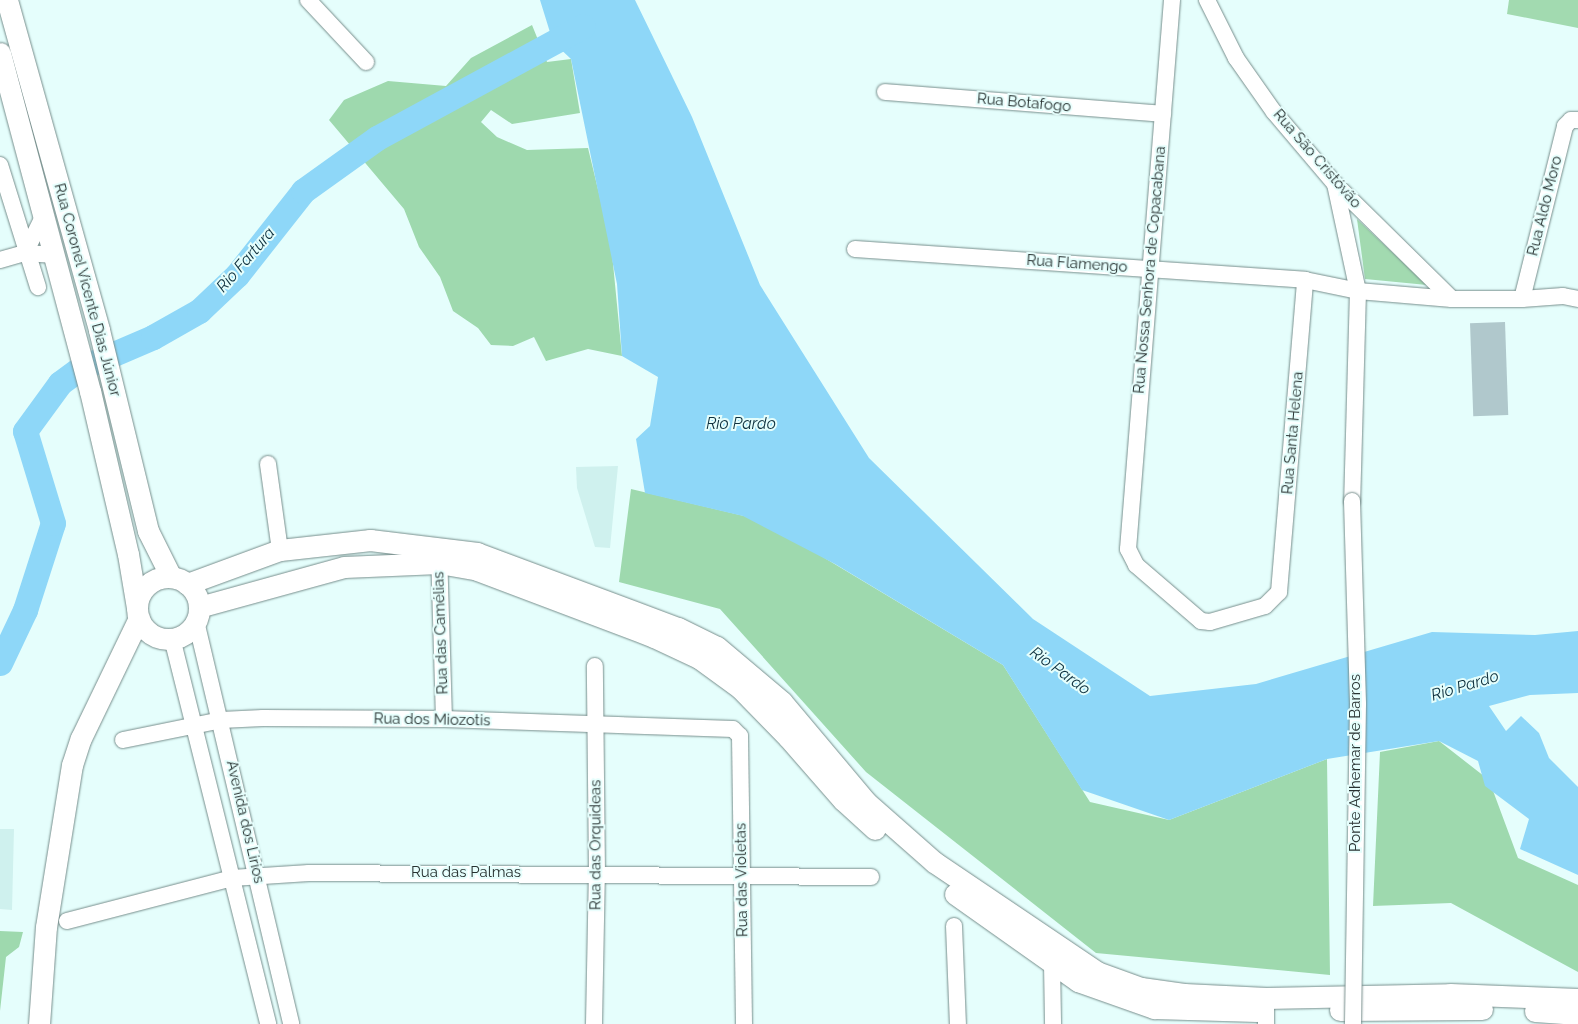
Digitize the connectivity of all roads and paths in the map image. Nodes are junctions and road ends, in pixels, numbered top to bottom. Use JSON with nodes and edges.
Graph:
{"nodes":[{"id":1,"x":7,"y":0,"type":"edge"},
{"id":2,"x":308,"y":0,"type":"edge"},
{"id":3,"x":1172,"y":0,"type":"edge"},
{"id":4,"x":1207,"y":0,"type":"edge"},
{"id":5,"x":0,"y":53,"type":"edge"},
{"id":6,"x":366,"y":62,"type":"dead end"},
{"id":7,"x":885,"y":92,"type":"dead end"},
{"id":8,"x":1162,"y":114,"type":"junction"},
{"id":9,"x":1577,"y":120,"type":"edge"},
{"id":10,"x":0,"y":165,"type":"edge"},
{"id":11,"x":1335,"y":184,"type":"junction"},
{"id":12,"x":44,"y":215,"type":"junction"},
{"id":13,"x":855,"y":249,"type":"dead end"},
{"id":14,"x":25,"y":253,"type":"junction"},
{"id":15,"x":54,"y":255,"type":"junction"},
{"id":16,"x":0,"y":260,"type":"edge"},
{"id":17,"x":1150,"y":269,"type":"junction"},
{"id":18,"x":1305,"y":280,"type":"junction"},
{"id":19,"x":38,"y":287,"type":"dead end"},
{"id":20,"x":1358,"y":291,"type":"junction"},
{"id":21,"x":1452,"y":299,"type":"junction"},
{"id":22,"x":1578,"y":299,"type":"edge"},
{"id":23,"x":1522,"y":300,"type":"junction"},
{"id":24,"x":268,"y":464,"type":"dead end"},
{"id":25,"x":280,"y":550,"type":"junction"},
{"id":26,"x":439,"y":555,"type":"junction"},
{"id":27,"x":179,"y":580,"type":"junction"},
{"id":28,"x":1280,"y":586,"type":"joint"},
{"id":29,"x":197,"y":614,"type":"junction"},
{"id":30,"x":150,"y":625,"type":"junction"},
{"id":31,"x":595,"y":666,"type":"dead end"},
{"id":32,"x":444,"y":719,"type":"junction"},
{"id":33,"x":220,"y":720,"type":"junction"},
{"id":34,"x":195,"y":725,"type":"junction"},
{"id":35,"x":596,"y":725,"type":"junction"},
{"id":36,"x":740,"y":736,"type":"joint"},
{"id":37,"x":122,"y":740,"type":"dead end"},
{"id":38,"x":597,"y":874,"type":"junction"},
{"id":39,"x":742,"y":875,"type":"junction"},
{"id":40,"x":258,"y":877,"type":"junction"},
{"id":41,"x":870,"y":877,"type":"dead end"},
{"id":42,"x":232,"y":878,"type":"junction"},
{"id":43,"x":67,"y":921,"type":"dead end"},
{"id":44,"x":954,"y":926,"type":"dead end"},
{"id":45,"x":1052,"y":964,"type":"junction"},
{"id":46,"x":1578,"y":999,"type":"edge"},
{"id":47,"x":1266,"y":1011,"type":"edge"},
{"id":48,"x":1578,"y":1014,"type":"edge"},
{"id":49,"x":39,"y":1024,"type":"edge"},
{"id":50,"x":268,"y":1024,"type":"edge"},
{"id":51,"x":291,"y":1024,"type":"edge"},
{"id":52,"x":594,"y":1024,"type":"edge"},
{"id":53,"x":744,"y":1024,"type":"edge"},
{"id":54,"x":958,"y":1024,"type":"edge"},
{"id":55,"x":1053,"y":1024,"type":"edge"},
{"id":56,"x":1354,"y":1024,"type":"edge"}],
"edges":[{"from":1,"to":27,"type":"main road","name":"Rua Coronel Vicente Dias Júnior"},
{"from":2,"to":6,"type":"street"},
{"from":3,"to":8,"type":"street","name":"Rua Nossa Senhora de Copacabana"},
{"from":4,"to":11,"type":"street","name":"Rua São Cristóvão"},
{"from":5,"to":12,"type":"main road","name":"Rua Coronel Vicente Dias Júnior"},
{"from":7,"to":8,"type":"street","name":"Rua Botafogo"},
{"from":8,"to":17,"type":"street","name":"Rua Nossa Senhora de Copacabana"},
{"from":9,"to":23,"type":"street","name":"Rua Aldo Moro"},
{"from":10,"to":14,"type":"street"},
{"from":11,"to":20,"type":"street","name":"Ponte Adhemar de Barros"},
{"from":11,"to":21,"type":"street","name":"Rua São Cristóvão"},
{"from":12,"to":14,"type":"street"},
{"from":12,"to":15,"type":"main road","name":"Rua Coronel Vicente Dias Júnior"},
{"from":13,"to":17,"type":"street","name":"Rua Flamengo"},
{"from":14,"to":15,"type":"street"},
{"from":14,"to":16,"type":"street"},
{"from":14,"to":19,"type":"street"},
{"from":15,"to":30,"type":"main road","name":"Rua Coronel Vicente Dias Júnior"},
{"from":17,"to":18,"type":"street","name":"Rua Flamengo"},
{"from":17,"to":28,"type":"street","name":"Rua Nossa Senhora de Copacabana"},
{"from":18,"to":20,"type":"street","name":"Rua Flamengo"},
{"from":18,"to":28,"type":"street","name":"Rua Santa Helena"},
{"from":20,"to":21,"type":"street","name":"Rua Flamengo"},
{"from":20,"to":56,"type":"street","name":"Ponte Adhemar de Barros","bridge":true},
{"from":21,"to":23,"type":"street","name":"Rua Flamengo"},
{"from":22,"to":23,"type":"street","name":"Rua Flamengo"},
{"from":24,"to":25,"type":"street"},
{"from":25,"to":26,"type":"main road"},
{"from":25,"to":27,"type":"main road"},
{"from":26,"to":29,"type":"main road"},
{"from":26,"to":32,"type":"street","name":"Rua das Camélias"},
{"from":26,"to":45,"type":"main road"},
{"from":26,"to":47,"type":"main road"},
{"from":27,"to":29,"type":"main road"},
{"from":27,"to":30,"type":"main road"},
{"from":29,"to":30,"type":"main road"},
{"from":29,"to":33,"type":"street","name":"Avenida dos Lirios"},
{"from":30,"to":34,"type":"street","name":"Avenida dos Lirios"},
{"from":30,"to":49,"type":"main road"},
{"from":31,"to":35,"type":"street","name":"Rua das Orquideas"},
{"from":32,"to":33,"type":"street","name":"Rua dos Miozotis"},
{"from":32,"to":35,"type":"street","name":"Rua dos Miozotis"},
{"from":33,"to":34,"type":"street","name":"Rua dos Miozotis"},
{"from":33,"to":40,"type":"street","name":"Avenida dos Lirios"},
{"from":34,"to":37,"type":"street","name":"Rua dos Miozotis"},
{"from":34,"to":42,"type":"street","name":"Avenida dos Lirios"},
{"from":35,"to":36,"type":"street","name":"Rua dos Miozotis"},
{"from":35,"to":38,"type":"street","name":"Rua das Orquideas"},
{"from":36,"to":39,"type":"street","name":"Rua das Violetas"},
{"from":38,"to":39,"type":"street","name":"Rua das Palmas"},
{"from":38,"to":40,"type":"street","name":"Rua das Palmas"},
{"from":38,"to":52,"type":"street","name":"Rua das Orquideas"},
{"from":39,"to":41,"type":"street","name":"Rua das Palmas"},
{"from":39,"to":53,"type":"street","name":"Rua das Violetas"},
{"from":40,"to":42,"type":"street","name":"Rua das Palmas"},
{"from":40,"to":51,"type":"street","name":"Avenida dos Lirios"},
{"from":42,"to":43,"type":"street","name":"Rua das Palmas"},
{"from":42,"to":50,"type":"street","name":"Avenida dos Lirios"},
{"from":44,"to":54,"type":"street"},
{"from":45,"to":47,"type":"main road"},
{"from":45,"to":55,"type":"street"},
{"from":46,"to":47,"type":"main road"},
{"from":47,"to":48,"type":"main road"}]}
